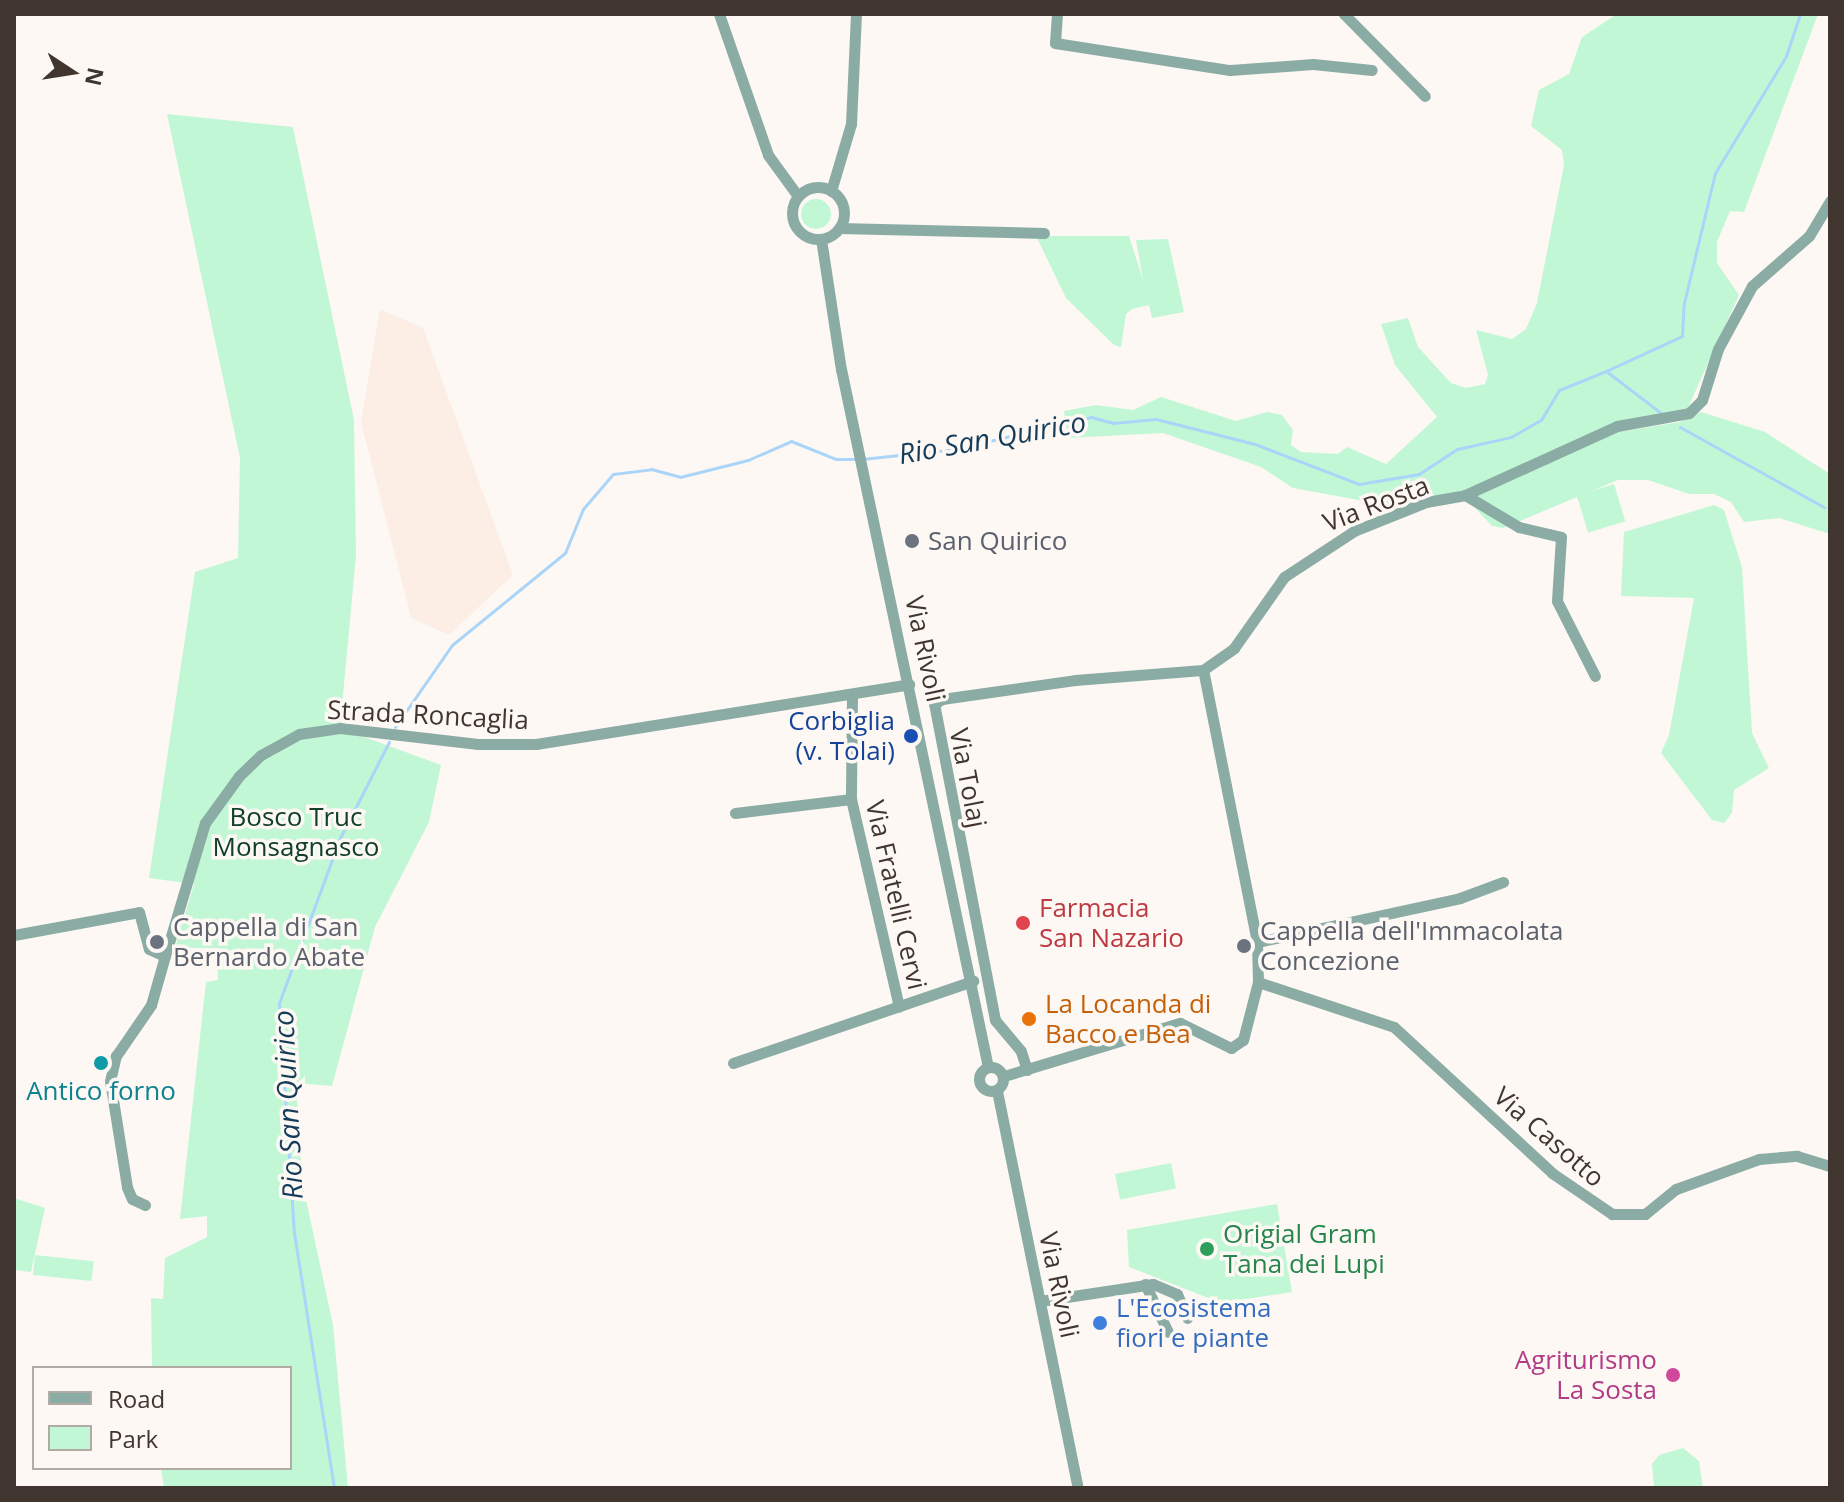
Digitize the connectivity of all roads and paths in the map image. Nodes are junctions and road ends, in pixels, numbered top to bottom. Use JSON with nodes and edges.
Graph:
{"nodes":[{"id":1,"x":719,"y":14,"type":"edge"},
{"id":2,"x":856,"y":14,"type":"edge"},
{"id":3,"x":1057,"y":14,"type":"edge"},
{"id":4,"x":1344,"y":14,"type":"edge"},
{"id":5,"x":1372,"y":70,"type":"dead end"},
{"id":6,"x":1425,"y":96,"type":"dead end"},
{"id":7,"x":831,"y":191,"type":"junction"},
{"id":8,"x":798,"y":196,"type":"junction"},
{"id":9,"x":1830,"y":201,"type":"edge"},
{"id":10,"x":839,"y":228,"type":"junction"},
{"id":11,"x":1044,"y":233,"type":"dead end"},
{"id":12,"x":821,"y":239,"type":"junction"},
{"id":13,"x":1465,"y":495,"type":"junction"},
{"id":14,"x":1203,"y":670,"type":"junction"},
{"id":15,"x":1595,"y":676,"type":"dead end"},
{"id":16,"x":909,"y":684,"type":"junction"},
{"id":17,"x":852,"y":696,"type":"junction"},
{"id":18,"x":851,"y":799,"type":"junction"},
{"id":19,"x":735,"y":813,"type":"dead end"},
{"id":20,"x":1503,"y":882,"type":"dead end"},
{"id":21,"x":14,"y":935,"type":"edge"},
{"id":22,"x":1257,"y":942,"type":"junction"},
{"id":23,"x":165,"y":956,"type":"junction"},
{"id":24,"x":973,"y":981,"type":"junction"},
{"id":25,"x":1258,"y":982,"type":"junction"},
{"id":26,"x":899,"y":1007,"type":"junction"},
{"id":27,"x":733,"y":1063,"type":"dead end"},
{"id":28,"x":988,"y":1067,"type":"junction"},
{"id":29,"x":1027,"y":1070,"type":"junction"},
{"id":30,"x":1004,"y":1076,"type":"junction"},
{"id":31,"x":997,"y":1091,"type":"junction"},
{"id":32,"x":1830,"y":1166,"type":"edge"},
{"id":33,"x":145,"y":1205,"type":"dead end"},
{"id":34,"x":1145,"y":1284,"type":"junction"},
{"id":35,"x":1040,"y":1301,"type":"junction"},
{"id":36,"x":1187,"y":1318,"type":"dead end"},
{"id":37,"x":1168,"y":1332,"type":"dead end"},
{"id":38,"x":1078,"y":1488,"type":"edge"}],
"edges":[{"from":1,"to":8,"type":"street"},
{"from":2,"to":7,"type":"street"},
{"from":3,"to":5,"type":"street"},
{"from":4,"to":6,"type":"street"},
{"from":7,"to":8,"type":"street"},
{"from":7,"to":10,"type":"street"},
{"from":8,"to":12,"type":"street"},
{"from":9,"to":13,"type":"street","name":"Via Rosta"},
{"from":10,"to":11,"type":"street"},
{"from":10,"to":12,"type":"street"},
{"from":12,"to":16,"type":"street","name":"Via Rivoli"},
{"from":13,"to":14,"type":"street","name":"Via Rosta"},
{"from":13,"to":15,"type":"street"},
{"from":14,"to":22,"type":"street"},
{"from":14,"to":29,"type":"street","name":"Via Tolaj"},
{"from":16,"to":17,"type":"street","name":"Strada Roncaglia"},
{"from":16,"to":24,"type":"street","name":"Via Rivoli"},
{"from":17,"to":18,"type":"street","name":"Via Fratelli Cervi"},
{"from":17,"to":23,"type":"street","name":"Strada Roncaglia"},
{"from":18,"to":19,"type":"street"},
{"from":18,"to":26,"type":"street","name":"Via Fratelli Cervi"},
{"from":20,"to":22,"type":"street"},
{"from":21,"to":23,"type":"street"},
{"from":22,"to":25,"type":"street"},
{"from":23,"to":33,"type":"street","name":"Strada Roncaglia"},
{"from":24,"to":26,"type":"street"},
{"from":24,"to":28,"type":"street","name":"Via Rivoli"},
{"from":25,"to":29,"type":"street"},
{"from":25,"to":32,"type":"street","name":"Via Casotto"},
{"from":26,"to":27,"type":"street"},
{"from":28,"to":30,"type":"street"},
{"from":28,"to":31,"type":"street","name":"Via Rivoli"},
{"from":29,"to":30,"type":"street"},
{"from":30,"to":31,"type":"street"},
{"from":31,"to":35,"type":"street","name":"Via Rivoli"},
{"from":34,"to":35,"type":"street"},
{"from":34,"to":36,"type":"street"},
{"from":34,"to":37,"type":"street"},
{"from":35,"to":38,"type":"street","name":"Via Rivoli"}]}
